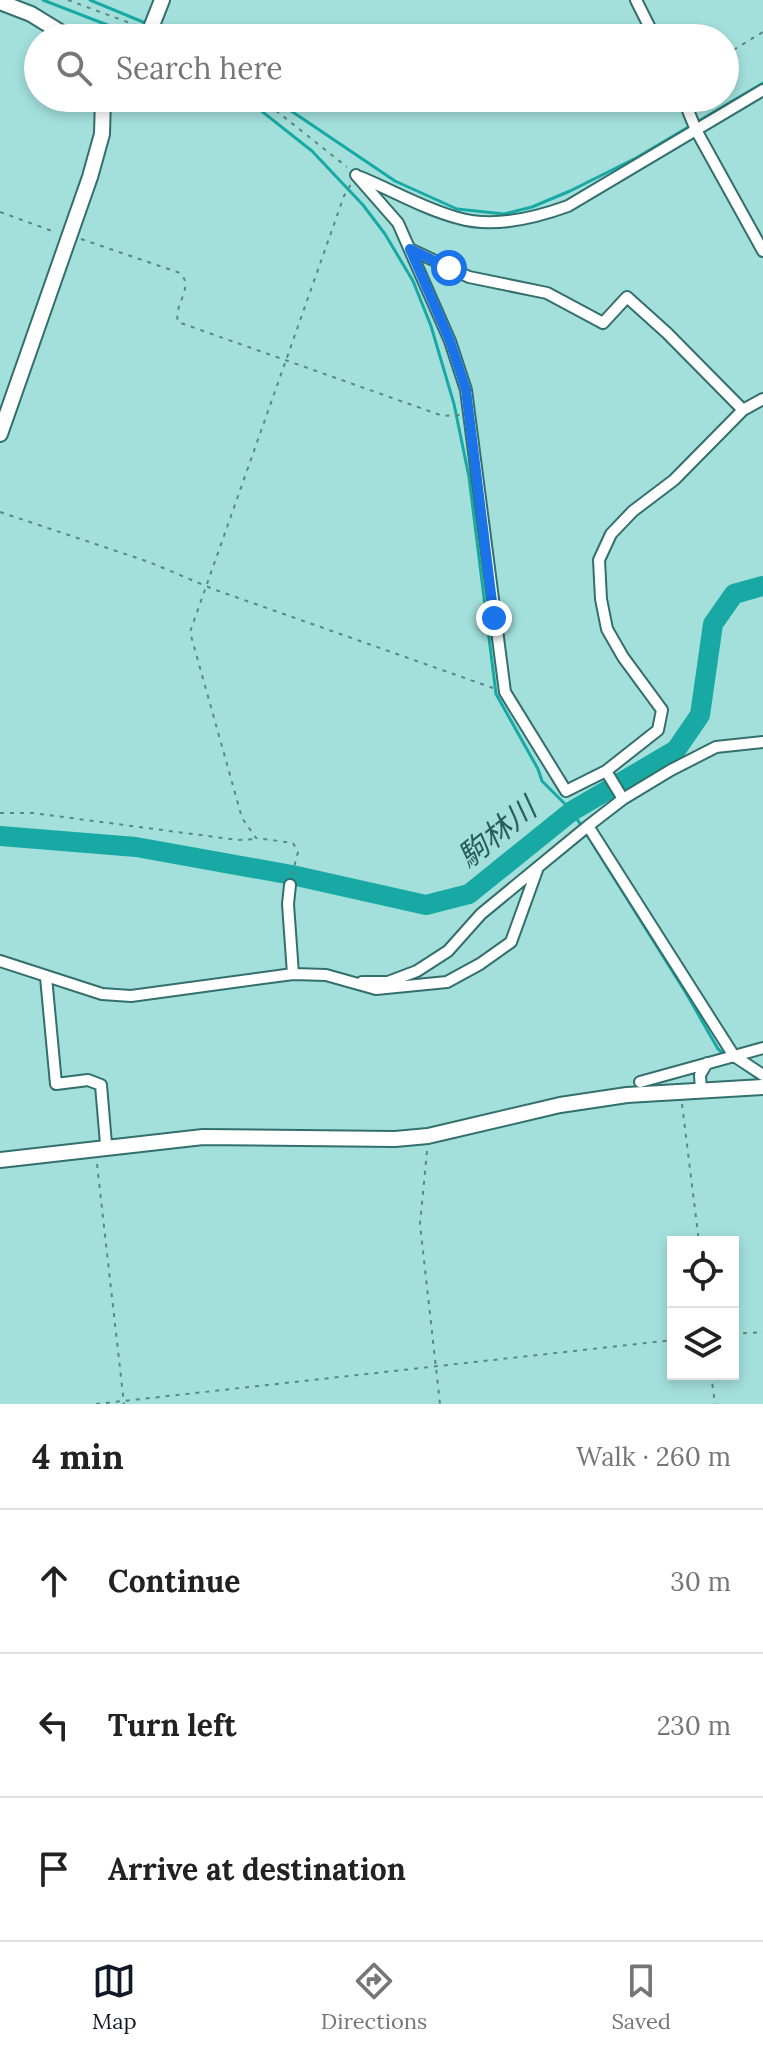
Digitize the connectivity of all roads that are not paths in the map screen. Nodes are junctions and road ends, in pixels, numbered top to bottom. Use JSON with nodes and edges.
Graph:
{"nodes":[{"id":1,"x":162,"y":0,"type":"edge"},
{"id":2,"x":636,"y":0,"type":"edge"},
{"id":3,"x":0,"y":2,"type":"edge"},
{"id":4,"x":47,"y":24,"type":"edge"},
{"id":5,"x":153,"y":24,"type":"edge"},
{"id":6,"x":648,"y":24,"type":"edge"},
{"id":7,"x":763,"y":90,"type":"edge"},
{"id":8,"x":739,"y":104,"type":"edge"},
{"id":9,"x":103,"y":112,"type":"edge"},
{"id":10,"x":689,"y":112,"type":"edge"},
{"id":11,"x":726,"y":112,"type":"edge"},
{"id":12,"x":696,"y":130,"type":"junction"},
{"id":13,"x":410,"y":249,"type":"junction"},
{"id":14,"x":763,"y":251,"type":"edge"},
{"id":15,"x":763,"y":399,"type":"edge"},
{"id":16,"x":743,"y":410,"type":"junction"},
{"id":17,"x":0,"y":434,"type":"edge"},
{"id":18,"x":763,"y":742,"type":"edge"},
{"id":19,"x":606,"y":771,"type":"junction"},
{"id":20,"x":623,"y":799,"type":"junction"},
{"id":21,"x":588,"y":826,"type":"junction"},
{"id":22,"x":537,"y":870,"type":"junction"},
{"id":23,"x":290,"y":885,"type":"road end"},
{"id":24,"x":0,"y":961,"type":"edge"},
{"id":25,"x":293,"y":974,"type":"junction"},
{"id":26,"x":46,"y":977,"type":"junction"},
{"id":27,"x":352,"y":983,"type":"junction"},
{"id":28,"x":763,"y":1048,"type":"edge"},
{"id":29,"x":734,"y":1056,"type":"junction"},
{"id":30,"x":707,"y":1063,"type":"junction"},
{"id":31,"x":763,"y":1075,"type":"edge"},
{"id":32,"x":640,"y":1082,"type":"dead end"},
{"id":33,"x":763,"y":1087,"type":"edge"},
{"id":34,"x":701,"y":1091,"type":"junction"},
{"id":35,"x":95,"y":1151,"type":"junction"},
{"id":36,"x":0,"y":1160,"type":"edge"}],
"edges":[{"from":1,"to":5,"type":"street"},
{"from":2,"to":6,"type":"street"},
{"from":3,"to":4,"type":"street"},
{"from":7,"to":8,"type":"street"},
{"from":9,"to":17,"type":"street"},
{"from":10,"to":12,"type":"street"},
{"from":11,"to":12,"type":"street"},
{"from":12,"to":13,"type":"street"},
{"from":12,"to":14,"type":"street"},
{"from":13,"to":16,"type":"street"},
{"from":13,"to":19,"type":"street"},
{"from":15,"to":16,"type":"street"},
{"from":16,"to":19,"type":"street"},
{"from":18,"to":20,"type":"street"},
{"from":19,"to":20,"type":"street"},
{"from":20,"to":21,"type":"street"},
{"from":21,"to":22,"type":"street"},
{"from":21,"to":29,"type":"street"},
{"from":22,"to":27,"type":"street"},
{"from":22,"to":27,"type":"street"},
{"from":23,"to":25,"type":"street"},
{"from":24,"to":26,"type":"street"},
{"from":25,"to":26,"type":"street"},
{"from":25,"to":27,"type":"street"},
{"from":26,"to":35,"type":"street"},
{"from":28,"to":29,"type":"street"},
{"from":29,"to":30,"type":"street"},
{"from":29,"to":31,"type":"street"},
{"from":30,"to":32,"type":"street"},
{"from":30,"to":34,"type":"street"},
{"from":33,"to":34,"type":"street"},
{"from":34,"to":35,"type":"street"},
{"from":35,"to":36,"type":"street"}]}
